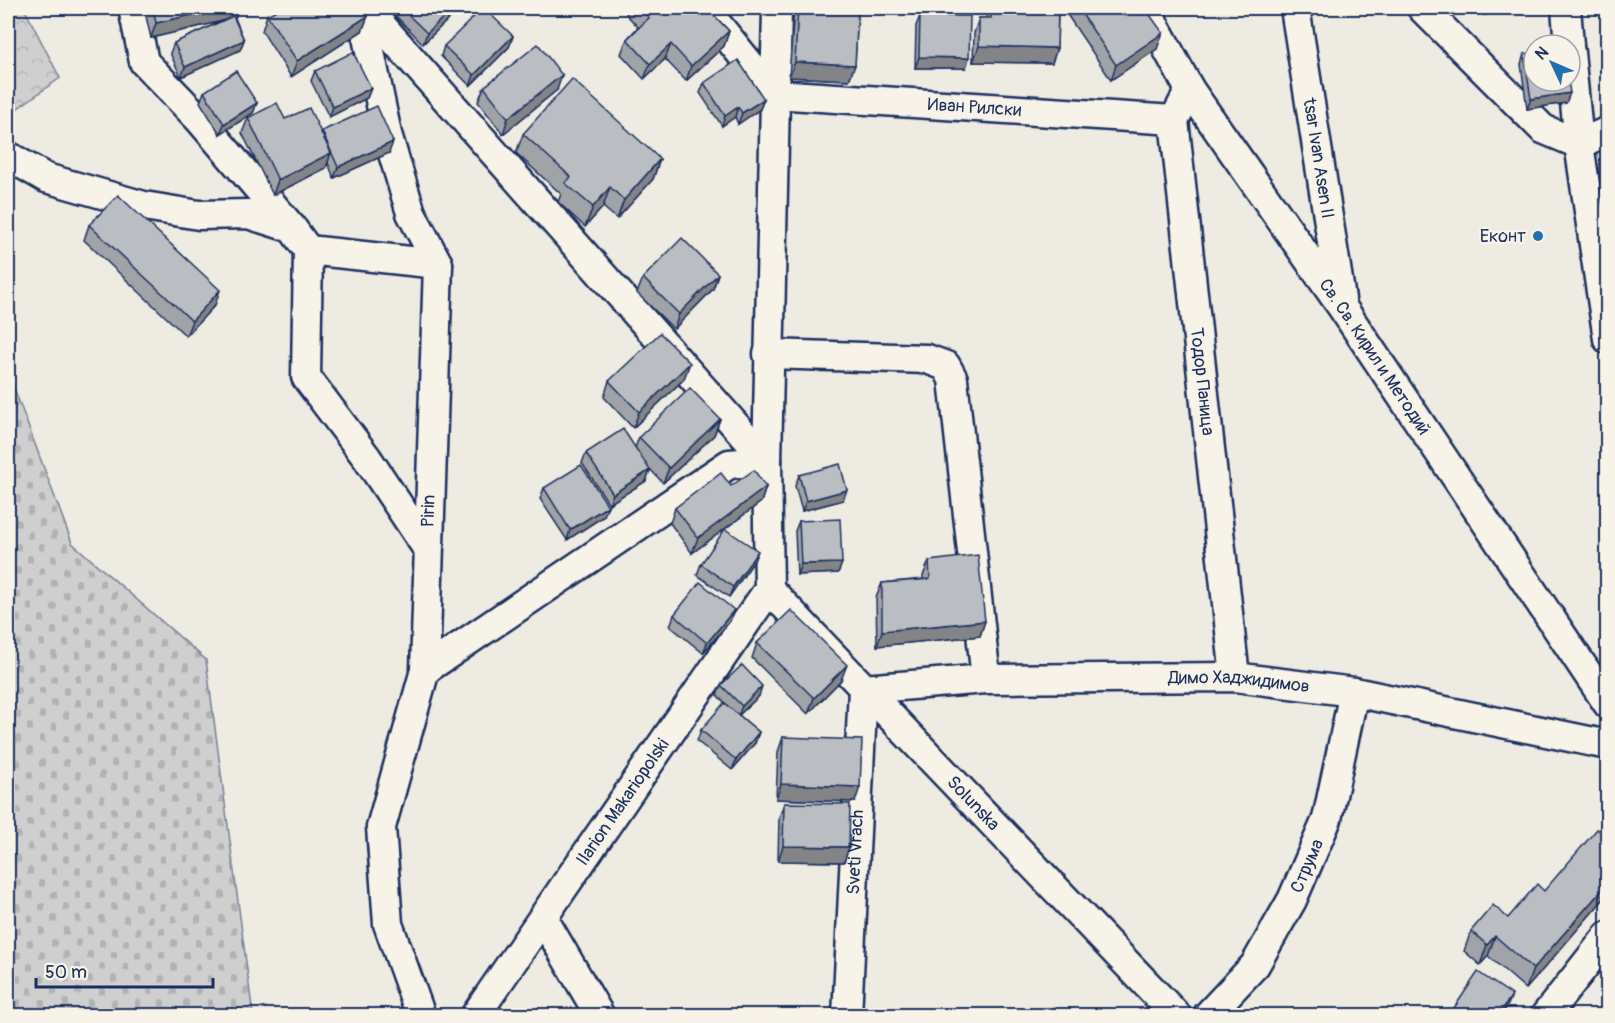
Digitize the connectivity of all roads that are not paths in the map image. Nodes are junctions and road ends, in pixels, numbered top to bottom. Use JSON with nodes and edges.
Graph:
{"nodes":[{"id":1,"x":133,"y":8,"type":"edge"},
{"id":2,"x":361,"y":8,"type":"edge"},
{"id":3,"x":366,"y":8,"type":"edge"},
{"id":4,"x":704,"y":8,"type":"edge"},
{"id":5,"x":777,"y":8,"type":"edge"},
{"id":6,"x":1145,"y":8,"type":"edge"},
{"id":7,"x":1295,"y":8,"type":"edge"},
{"id":8,"x":1422,"y":8,"type":"edge"},
{"id":9,"x":1566,"y":8,"type":"edge"},
{"id":10,"x":1568,"y":33,"type":"edge"},
{"id":11,"x":1191,"y":90,"type":"junction"},
{"id":12,"x":1574,"y":93,"type":"edge"},
{"id":13,"x":774,"y":94,"type":"junction"},
{"id":14,"x":1174,"y":120,"type":"junction"},
{"id":15,"x":1608,"y":131,"type":"edge"},
{"id":16,"x":1579,"y":144,"type":"junction"},
{"id":17,"x":8,"y":156,"type":"edge"},
{"id":18,"x":300,"y":239,"type":"junction"},
{"id":19,"x":438,"y":264,"type":"junction"},
{"id":20,"x":1342,"y":307,"type":"junction"},
{"id":21,"x":1608,"y":339,"type":"edge"},
{"id":22,"x":768,"y":354,"type":"junction"},
{"id":23,"x":767,"y":461,"type":"junction"},
{"id":24,"x":427,"y":548,"type":"junction"},
{"id":25,"x":769,"y":589,"type":"junction"},
{"id":26,"x":425,"y":670,"type":"junction"},
{"id":27,"x":1236,"y":677,"type":"junction"},
{"id":28,"x":986,"y":680,"type":"junction"},
{"id":29,"x":863,"y":689,"type":"junction"},
{"id":30,"x":1354,"y":693,"type":"junction"},
{"id":31,"x":1608,"y":704,"type":"edge"},
{"id":32,"x":1608,"y":745,"type":"edge"},
{"id":33,"x":543,"y":918,"type":"junction"},
{"id":34,"x":1608,"y":936,"type":"edge"},
{"id":35,"x":421,"y":1016,"type":"edge"},
{"id":36,"x":475,"y":1016,"type":"edge"},
{"id":37,"x":600,"y":1016,"type":"edge"},
{"id":38,"x":847,"y":1016,"type":"edge"},
{"id":39,"x":1177,"y":1016,"type":"edge"},
{"id":40,"x":1207,"y":1016,"type":"edge"},
{"id":41,"x":1545,"y":1016,"type":"edge"}],
"edges":[{"from":1,"to":18,"type":"street"},
{"from":2,"to":19,"type":"street"},
{"from":3,"to":23,"type":"street"},
{"from":4,"to":13,"type":"street"},
{"from":5,"to":13,"type":"street"},
{"from":6,"to":11,"type":"street","name":"Св. Св. Кирил и Методий"},
{"from":7,"to":20,"type":"street","name":"tsar Ivan Asen II"},
{"from":8,"to":16,"type":"street"},
{"from":9,"to":10,"type":"street"},
{"from":11,"to":14,"type":"street"},
{"from":11,"to":20,"type":"street","name":"Св. Св. Кирил и Методий"},
{"from":12,"to":16,"type":"street"},
{"from":13,"to":14,"type":"street","name":"Иван Рилски"},
{"from":13,"to":22,"type":"street"},
{"from":14,"to":27,"type":"street","name":"Тодор Паница"},
{"from":15,"to":16,"type":"street"},
{"from":16,"to":21,"type":"street"},
{"from":17,"to":18,"type":"street"},
{"from":18,"to":19,"type":"street"},
{"from":18,"to":24,"type":"street"},
{"from":19,"to":24,"type":"street","name":"Pirin"},
{"from":20,"to":31,"type":"street","name":"Св. Св. Кирил и Методий"},
{"from":22,"to":23,"type":"street"},
{"from":22,"to":28,"type":"street"},
{"from":23,"to":25,"type":"street"},
{"from":23,"to":26,"type":"street"},
{"from":24,"to":26,"type":"street","name":"Pirin"},
{"from":25,"to":29,"type":"street","name":"Solunska"},
{"from":25,"to":33,"type":"street","name":"Ilarion Makariopolski"},
{"from":26,"to":35,"type":"street","name":"Pirin"},
{"from":27,"to":28,"type":"street","name":"Димо Хаджидимов"},
{"from":27,"to":30,"type":"street","name":"Димо Хаджидимов"},
{"from":28,"to":29,"type":"street","name":"Димо Хаджидимов"},
{"from":29,"to":38,"type":"street","name":"Sveti Vrach"},
{"from":29,"to":39,"type":"street","name":"Solunska"},
{"from":30,"to":32,"type":"street","name":"Димо Хаджидимов"},
{"from":30,"to":40,"type":"street","name":"Струма"},
{"from":33,"to":36,"type":"street","name":"Ilarion Makariopolski"},
{"from":33,"to":37,"type":"street"},
{"from":34,"to":41,"type":"street"}]}
